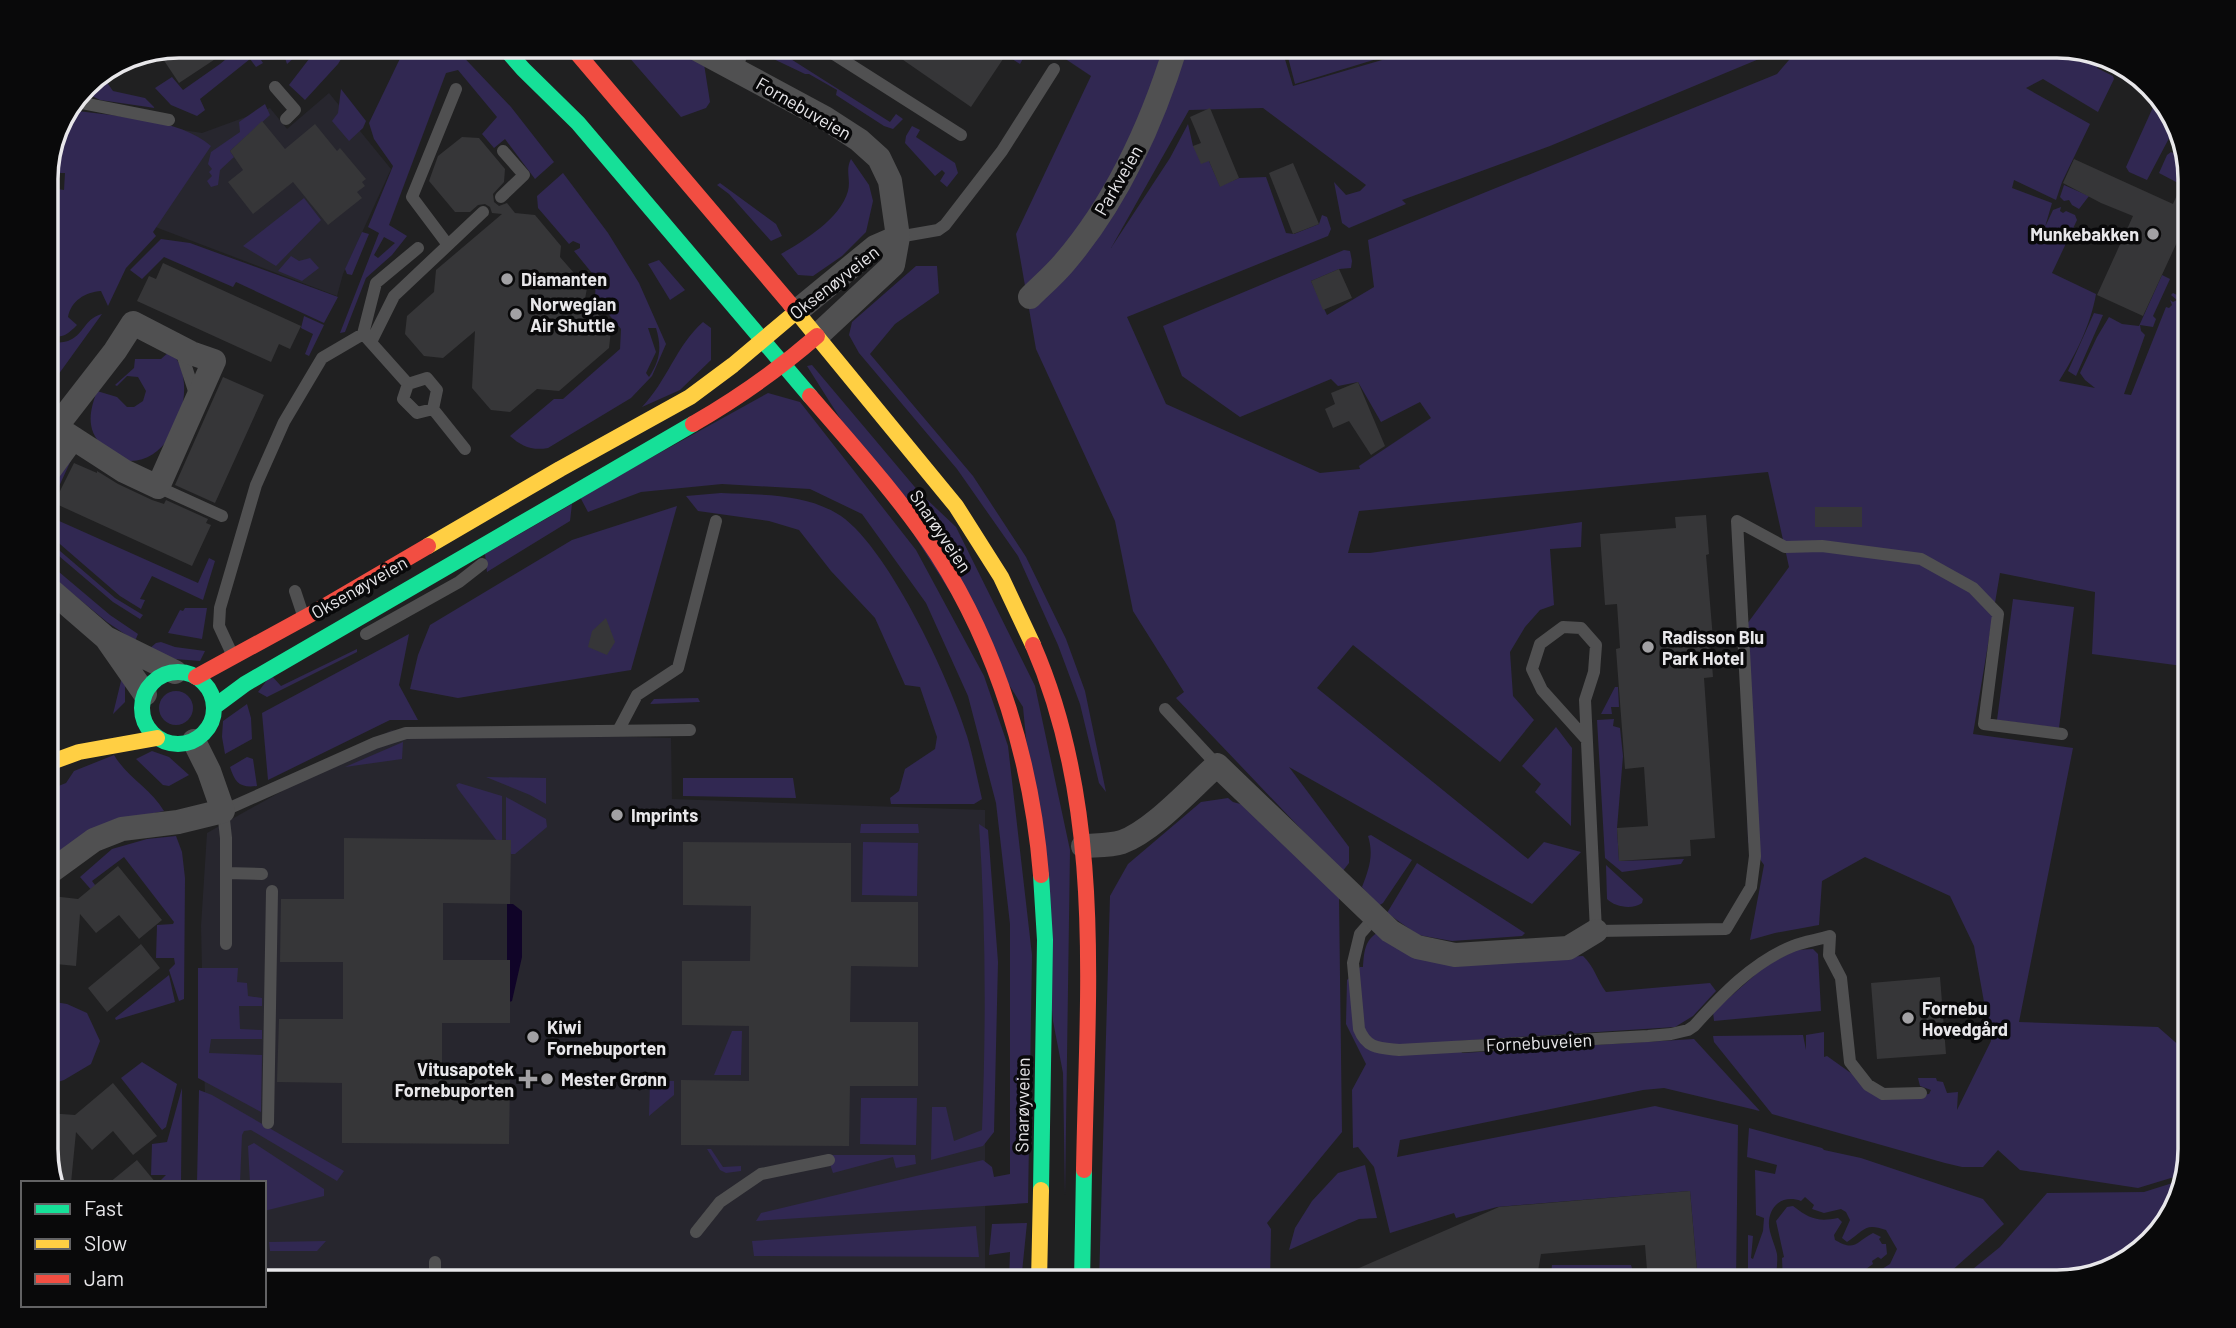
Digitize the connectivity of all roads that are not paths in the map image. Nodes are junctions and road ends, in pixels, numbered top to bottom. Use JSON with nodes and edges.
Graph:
{"nodes":[{"id":1,"x":514,"y":58,"type":"edge"},
{"id":2,"x":581,"y":58,"type":"edge"},
{"id":3,"x":840,"y":58,"type":"edge"},
{"id":4,"x":1172,"y":58,"type":"edge"},
{"id":5,"x":730,"y":59,"type":"edge"},
{"id":6,"x":1054,"y":69,"type":"dead end"},
{"id":7,"x":275,"y":87,"type":"dead end"},
{"id":8,"x":456,"y":89,"type":"dead end"},
{"id":9,"x":85,"y":104,"type":"edge"},
{"id":10,"x":285,"y":119,"type":"dead end"},
{"id":11,"x":169,"y":120,"type":"dead end"},
{"id":12,"x":961,"y":135,"type":"dead end"},
{"id":13,"x":503,"y":151,"type":"dead end"},
{"id":14,"x":501,"y":197,"type":"dead end"},
{"id":15,"x":483,"y":212,"type":"dead end"},
{"id":16,"x":898,"y":237,"type":"junction"},
{"id":17,"x":448,"y":245,"type":"junction"},
{"id":18,"x":418,"y":248,"type":"dead end"},
{"id":19,"x":1030,"y":297,"type":"dead end"},
{"id":20,"x":797,"y":311,"type":"junction"},
{"id":21,"x":817,"y":336,"type":"junction"},
{"id":22,"x":367,"y":338,"type":"junction"},
{"id":23,"x":763,"y":340,"type":"junction"},
{"id":24,"x":784,"y":365,"type":"junction"},
{"id":25,"x":408,"y":384,"type":"junction"},
{"id":26,"x":433,"y":409,"type":"junction"},
{"id":27,"x":58,"y":424,"type":"edge"},
{"id":28,"x":58,"y":428,"type":"edge"},
{"id":29,"x":80,"y":443,"type":"junction"},
{"id":30,"x":465,"y":449,"type":"dead end"},
{"id":31,"x":172,"y":453,"type":"junction"},
{"id":32,"x":58,"y":464,"type":"edge"},
{"id":33,"x":124,"y":471,"type":"junction"},
{"id":34,"x":158,"y":486,"type":"junction"},
{"id":35,"x":222,"y":516,"type":"dead end"},
{"id":36,"x":716,"y":521,"type":"dead end"},
{"id":37,"x":505,"y":534,"type":"junction"},
{"id":38,"x":295,"y":591,"type":"dead end"},
{"id":39,"x":58,"y":596,"type":"edge"},
{"id":40,"x":304,"y":618,"type":"junction"},
{"id":41,"x":106,"y":638,"type":"junction"},
{"id":42,"x":357,"y":638,"type":"dead end"},
{"id":43,"x":234,"y":658,"type":"junction"},
{"id":44,"x":278,"y":665,"type":"junction"},
{"id":45,"x":296,"y":671,"type":"dead end"},
{"id":46,"x":186,"y":675,"type":"junction"},
{"id":47,"x":139,"y":706,"type":"junction"},
{"id":48,"x":214,"y":707,"type":"junction"},
{"id":49,"x":1165,"y":709,"type":"dead end"},
{"id":50,"x":110,"y":728,"type":"dead end"},
{"id":51,"x":690,"y":730,"type":"dead end"},
{"id":52,"x":618,"y":731,"type":"junction"},
{"id":53,"x":2062,"y":734,"type":"dead end"},
{"id":54,"x":157,"y":738,"type":"junction"},
{"id":55,"x":1587,"y":740,"type":"junction"},
{"id":56,"x":194,"y":741,"type":"junction"},
{"id":57,"x":79,"y":751,"type":"junction"},
{"id":58,"x":58,"y":759,"type":"edge"},
{"id":59,"x":1217,"y":765,"type":"junction"},
{"id":60,"x":223,"y":811,"type":"junction"},
{"id":61,"x":1083,"y":846,"type":"junction"},
{"id":62,"x":58,"y":866,"type":"edge"},
{"id":63,"x":226,"y":873,"type":"junction"},
{"id":64,"x":262,"y":874,"type":"dead end"},
{"id":65,"x":272,"y":891,"type":"dead end"},
{"id":66,"x":1376,"y":917,"type":"junction"},
{"id":67,"x":1596,"y":931,"type":"junction"},
{"id":68,"x":226,"y":944,"type":"dead end"},
{"id":69,"x":1921,"y":1093,"type":"dead end"},
{"id":70,"x":268,"y":1123,"type":"dead end"},
{"id":71,"x":829,"y":1160,"type":"dead end"},
{"id":72,"x":696,"y":1232,"type":"dead end"},
{"id":73,"x":435,"y":1262,"type":"dead end"},
{"id":74,"x":435,"y":1270,"type":"edge"},
{"id":75,"x":1040,"y":1270,"type":"edge"},
{"id":76,"x":1083,"y":1270,"type":"edge"}],
"edges":[{"from":1,"to":23,"type":"main road","name":"Snarøyveien"},
{"from":2,"to":20,"type":"main road","name":"Snarøyveien"},
{"from":3,"to":12,"type":"lane"},
{"from":4,"to":19,"type":"street","name":"Parkveien"},
{"from":5,"to":16,"type":"street","name":"Fornebuveien"},
{"from":6,"to":16,"type":"lane"},
{"from":7,"to":10,"type":"lane"},
{"from":8,"to":17,"type":"lane"},
{"from":9,"to":11,"type":"lane"},
{"from":13,"to":14,"type":"lane"},
{"from":15,"to":17,"type":"lane"},
{"from":16,"to":20,"type":"street","name":"Oksenøyveien"},
{"from":16,"to":21,"type":"street","name":"Oksenøyveien"},
{"from":17,"to":22,"type":"lane"},
{"from":18,"to":22,"type":"lane"},
{"from":20,"to":21,"type":"main road","name":"Snarøyveien"},
{"from":20,"to":23,"type":"main road","name":"Oksenøyveien"},
{"from":21,"to":24,"type":"main road","name":"Oksenøyveien"},
{"from":21,"to":61,"type":"main road","name":"Snarøyveien"},
{"from":22,"to":25,"type":"lane"},
{"from":22,"to":43,"type":"lane"},
{"from":23,"to":24,"type":"main road","name":"Snarøyveien"},
{"from":23,"to":40,"type":"main road","name":"Oksenøyveien"},
{"from":24,"to":37,"type":"main road","name":"Oksenøyveien"},
{"from":24,"to":75,"type":"main road","name":"Snarøyveien"},
{"from":25,"to":26,"type":"lane"},
{"from":25,"to":26,"type":"lane"},
{"from":26,"to":30,"type":"lane"},
{"from":27,"to":31,"type":"street"},
{"from":28,"to":29,"type":"street"},
{"from":29,"to":32,"type":"street"},
{"from":29,"to":33,"type":"street"},
{"from":31,"to":33,"type":"street"},
{"from":31,"to":34,"type":"street"},
{"from":33,"to":34,"type":"street"},
{"from":34,"to":35,"type":"lane"},
{"from":36,"to":52,"type":"lane"},
{"from":37,"to":42,"type":"lane"},
{"from":37,"to":44,"type":"main road","name":"Oksenøyveien"},
{"from":38,"to":40,"type":"lane"},
{"from":39,"to":41,"type":"street"},
{"from":40,"to":43,"type":"main road","name":"Oksenøyveien"},
{"from":41,"to":46,"type":"street"},
{"from":41,"to":47,"type":"street"},
{"from":43,"to":46,"type":"main road","name":"Oksenøyveien"},
{"from":44,"to":45,"type":"lane"},
{"from":44,"to":48,"type":"main road","name":"Oksenøyveien"},
{"from":46,"to":47,"type":"main road"},
{"from":46,"to":48,"type":"main road"},
{"from":47,"to":54,"type":"main road"},
{"from":48,"to":56,"type":"main road"},
{"from":49,"to":59,"type":"lane"},
{"from":50,"to":57,"type":"main road"},
{"from":51,"to":52,"type":"lane"},
{"from":52,"to":60,"type":"lane"},
{"from":53,"to":67,"type":"lane"},
{"from":54,"to":56,"type":"main road"},
{"from":54,"to":57,"type":"main road"},
{"from":55,"to":55,"type":"lane"},
{"from":55,"to":67,"type":"lane"},
{"from":56,"to":60,"type":"street"},
{"from":57,"to":58,"type":"main road"},
{"from":59,"to":61,"type":"street"},
{"from":59,"to":66,"type":"street"},
{"from":60,"to":62,"type":"street"},
{"from":60,"to":63,"type":"lane"},
{"from":61,"to":76,"type":"main road","name":"Snarøyveien"},
{"from":63,"to":64,"type":"lane"},
{"from":63,"to":68,"type":"lane"},
{"from":65,"to":70,"type":"lane"},
{"from":66,"to":67,"type":"street"},
{"from":66,"to":69,"type":"lane","name":"Fornebuveien"},
{"from":71,"to":72,"type":"lane"},
{"from":73,"to":74,"type":"lane"}]}
